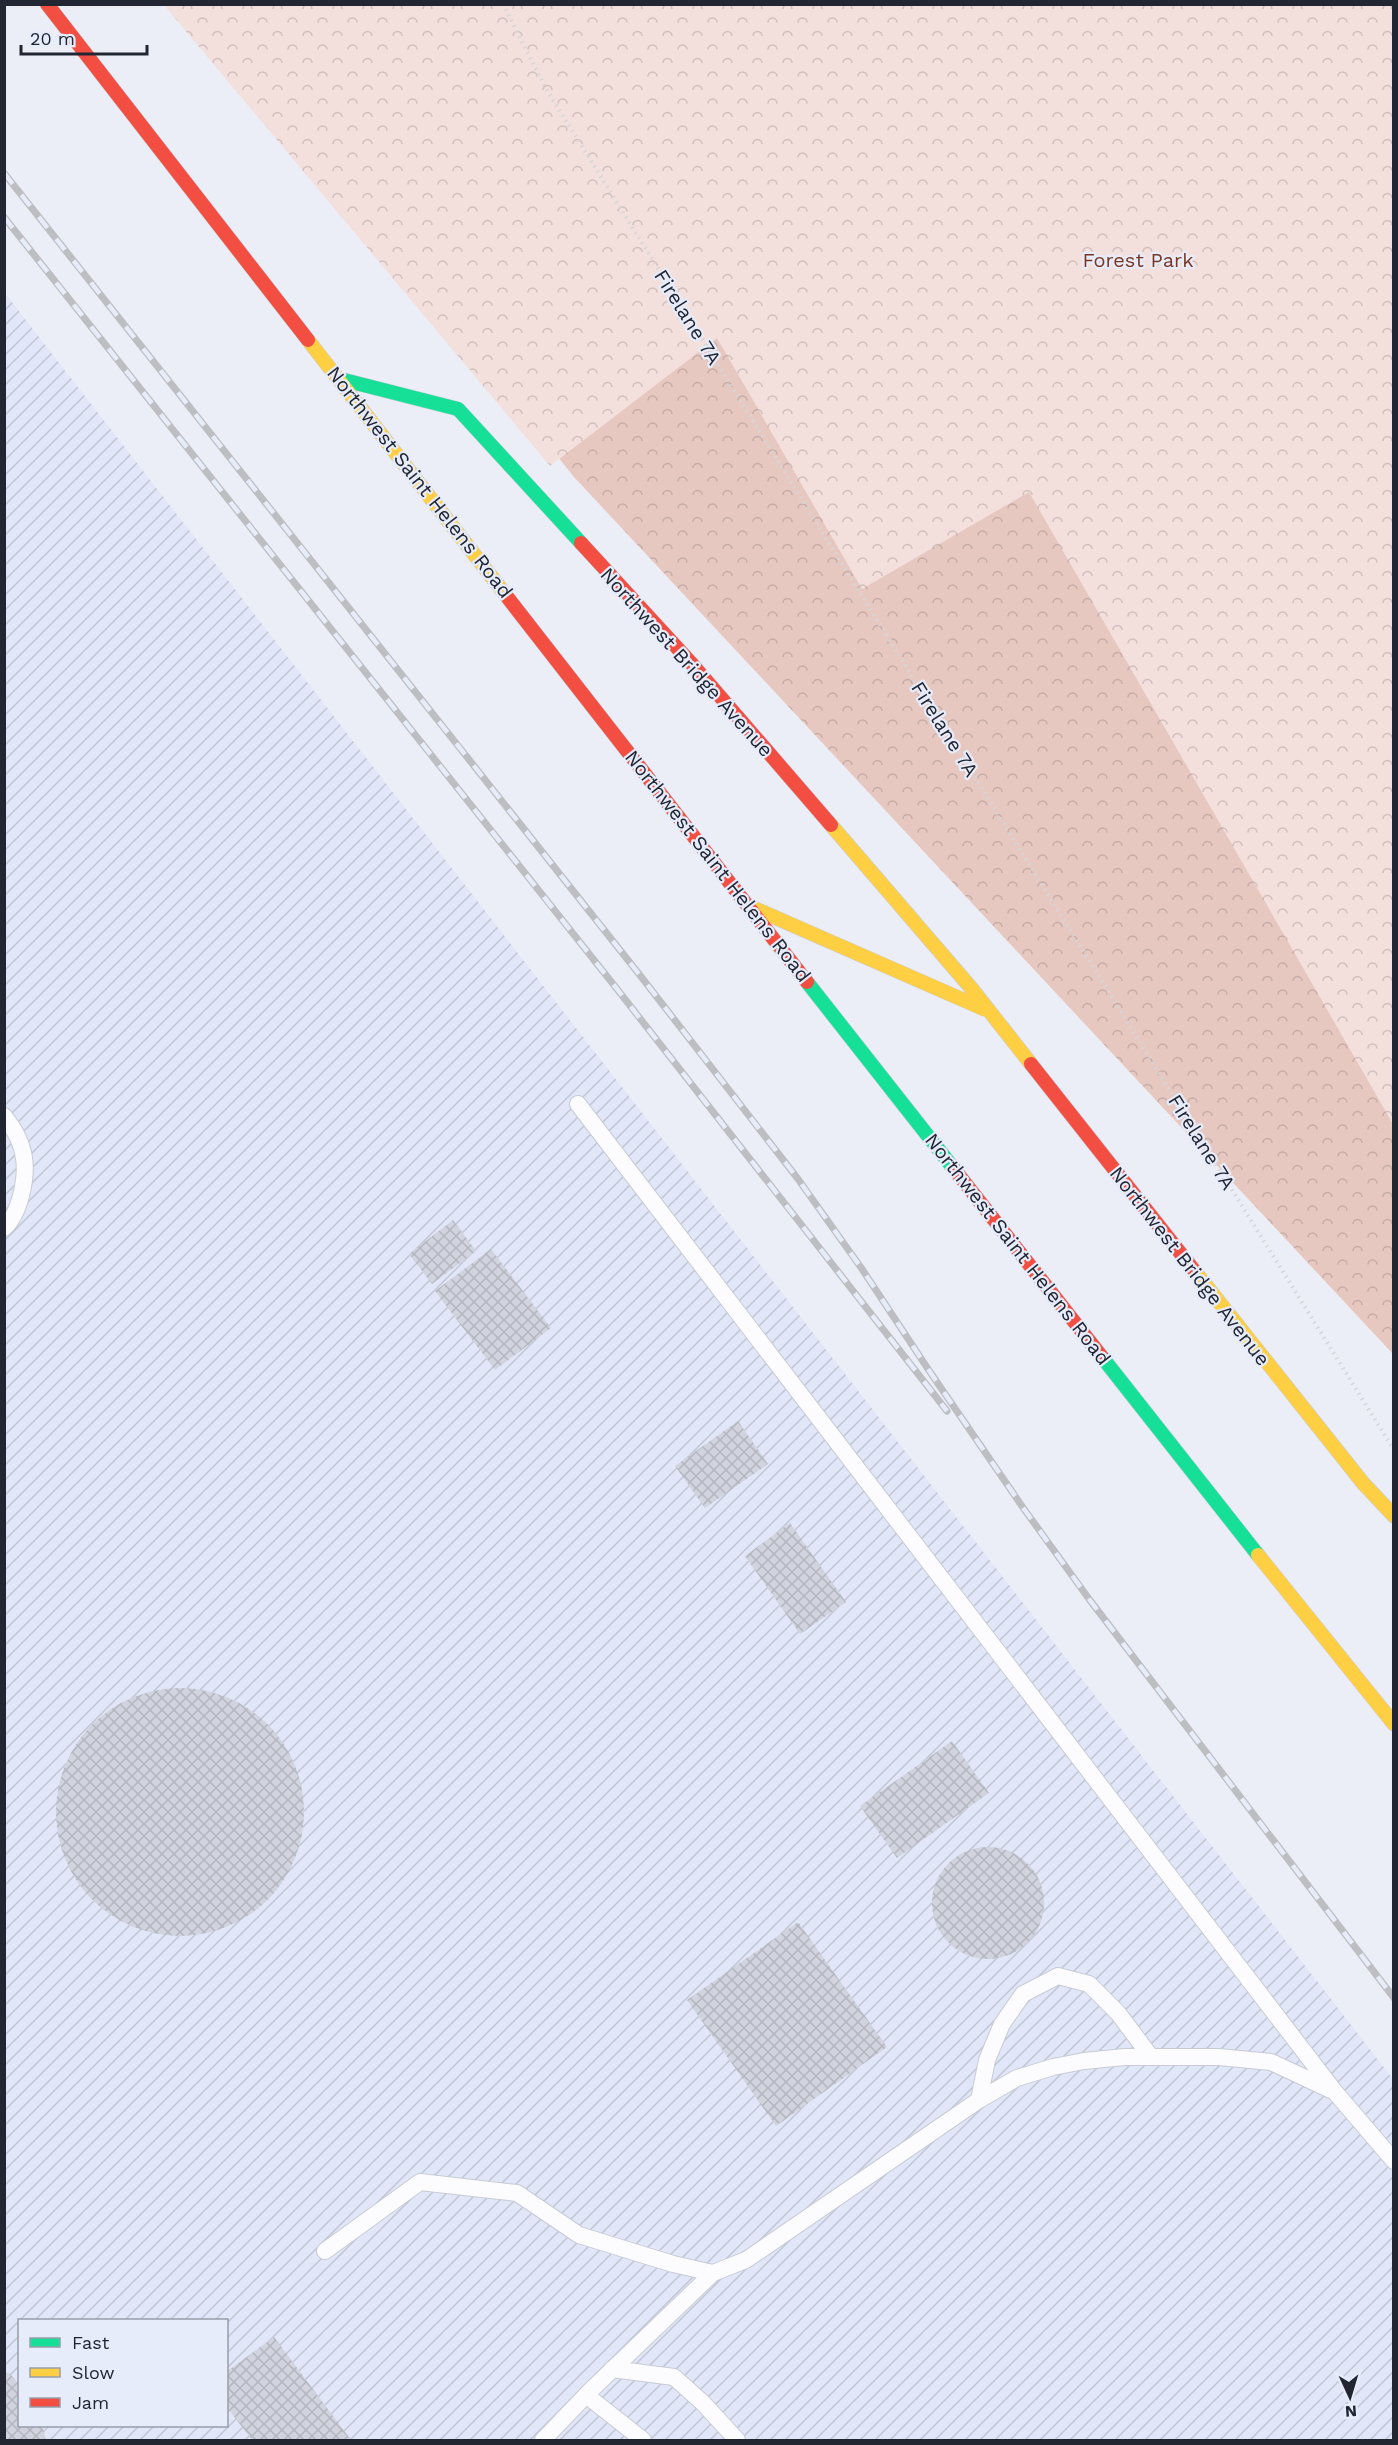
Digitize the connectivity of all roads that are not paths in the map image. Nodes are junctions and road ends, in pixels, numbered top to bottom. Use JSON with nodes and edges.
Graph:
{"nodes":[{"id":1,"x":47,"y":4,"type":"edge"},
{"id":2,"x":339,"y":379,"type":"junction"},
{"id":3,"x":749,"y":906,"type":"junction"},
{"id":4,"x":992,"y":1012,"type":"junction"},
{"id":5,"x":578,"y":1104,"type":"dead end"},
{"id":6,"x":4,"y":1116,"type":"edge"},
{"id":7,"x":4,"y":1228,"type":"edge"},
{"id":8,"x":1394,"y":1516,"type":"edge"},
{"id":9,"x":1394,"y":1724,"type":"edge"},
{"id":10,"x":1151,"y":2056,"type":"junction"},
{"id":11,"x":1335,"y":2092,"type":"junction"},
{"id":12,"x":979,"y":2100,"type":"junction"},
{"id":13,"x":1394,"y":2161,"type":"edge"},
{"id":14,"x":325,"y":2251,"type":"dead end"},
{"id":15,"x":713,"y":2273,"type":"junction"},
{"id":16,"x":612,"y":2369,"type":"junction"},
{"id":17,"x":586,"y":2395,"type":"junction"},
{"id":18,"x":543,"y":2440,"type":"edge"},
{"id":19,"x":643,"y":2440,"type":"edge"},
{"id":20,"x":737,"y":2440,"type":"edge"}],
"edges":[{"from":1,"to":2,"type":"main road","name":"Northwest Saint Helens Road"},
{"from":2,"to":3,"type":"main road","name":"Northwest Saint Helens Road"},
{"from":2,"to":4,"type":"main road","name":"Northwest Bridge Avenue"},
{"from":3,"to":4,"type":"main road","name":"Northwest Bridge Avenue"},
{"from":3,"to":9,"type":"main road","name":"Northwest Saint Helens Road"},
{"from":4,"to":8,"type":"main road","name":"Northwest Bridge Avenue"},
{"from":5,"to":11,"type":"lane"},
{"from":6,"to":7,"type":"lane"},
{"from":10,"to":11,"type":"lane"},
{"from":10,"to":12,"type":"lane"},
{"from":10,"to":12,"type":"lane"},
{"from":11,"to":13,"type":"lane"},
{"from":12,"to":15,"type":"lane"},
{"from":14,"to":15,"type":"lane"},
{"from":15,"to":16,"type":"lane"},
{"from":16,"to":17,"type":"lane"},
{"from":16,"to":20,"type":"lane"},
{"from":17,"to":18,"type":"lane"},
{"from":17,"to":19,"type":"lane"}]}
